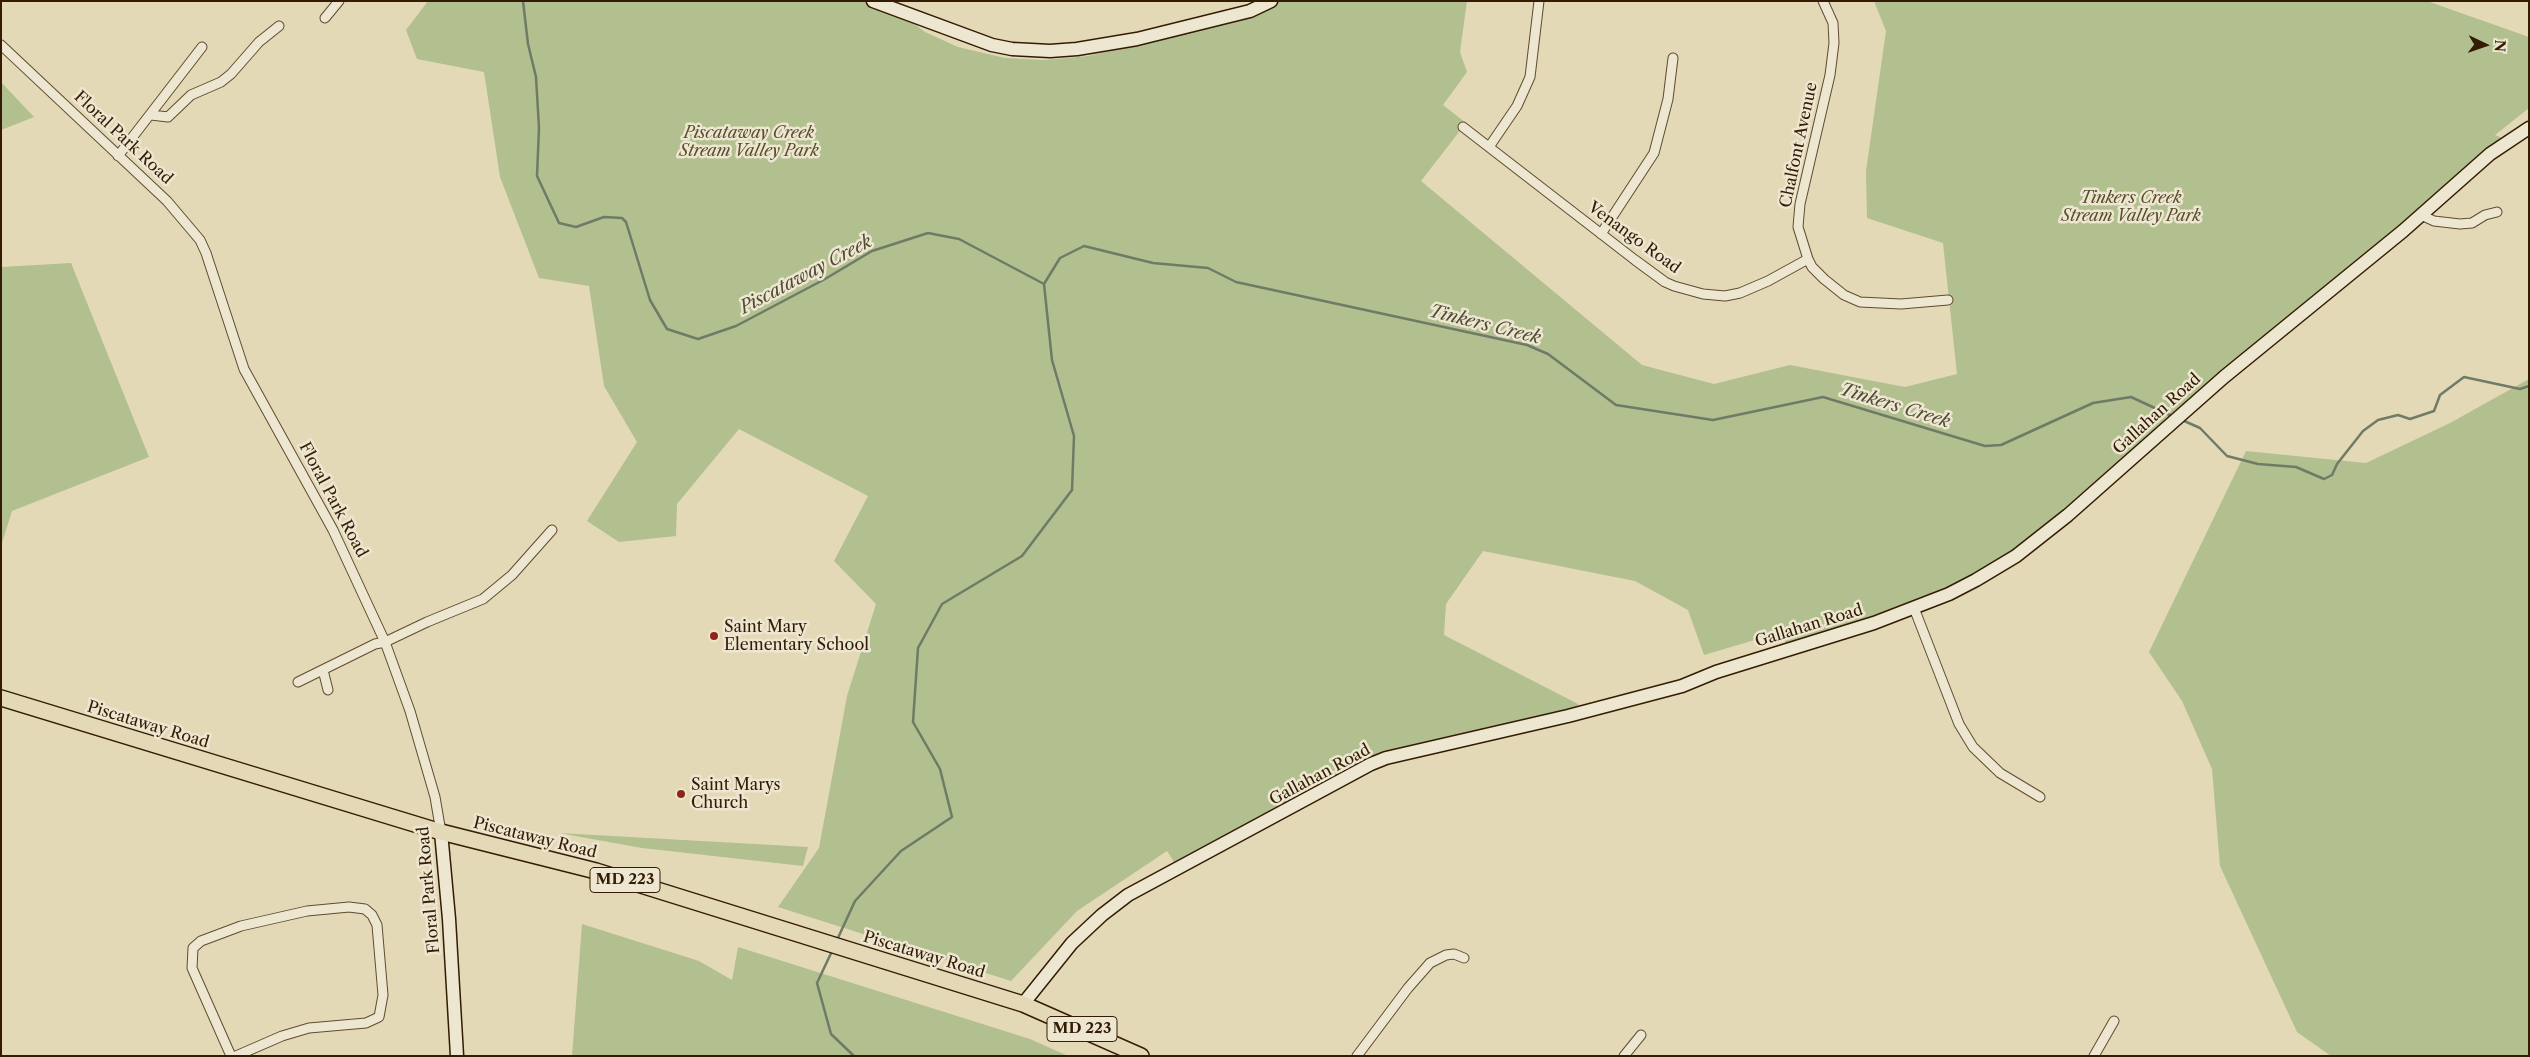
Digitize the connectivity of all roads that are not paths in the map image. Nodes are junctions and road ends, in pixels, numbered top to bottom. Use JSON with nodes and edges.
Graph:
{"nodes":[{"id":1,"x":339,"y":1,"type":"edge"},
{"id":2,"x":873,"y":1,"type":"edge"},
{"id":3,"x":1271,"y":1,"type":"edge"},
{"id":4,"x":1539,"y":1,"type":"edge"},
{"id":5,"x":1823,"y":1,"type":"edge"},
{"id":6,"x":325,"y":18,"type":"dead end"},
{"id":7,"x":279,"y":26,"type":"dead end"},
{"id":8,"x":1,"y":45,"type":"edge"},
{"id":9,"x":202,"y":47,"type":"dead end"},
{"id":10,"x":1673,"y":58,"type":"dead end"},
{"id":11,"x":151,"y":115,"type":"junction"},
{"id":12,"x":1463,"y":127,"type":"dead end"},
{"id":13,"x":2529,"y":128,"type":"edge"},
{"id":14,"x":1489,"y":147,"type":"junction"},
{"id":15,"x":118,"y":156,"type":"junction"},
{"id":16,"x":2497,"y":212,"type":"dead end"},
{"id":17,"x":2421,"y":215,"type":"junction"},
{"id":18,"x":1601,"y":234,"type":"junction"},
{"id":19,"x":1808,"y":259,"type":"junction"},
{"id":20,"x":1948,"y":300,"type":"dead end"},
{"id":21,"x":552,"y":530,"type":"dead end"},
{"id":22,"x":1914,"y":608,"type":"junction"},
{"id":23,"x":385,"y":642,"type":"junction"},
{"id":24,"x":323,"y":670,"type":"junction"},
{"id":25,"x":298,"y":682,"type":"dead end"},
{"id":26,"x":328,"y":690,"type":"dead end"},
{"id":27,"x":1,"y":698,"type":"edge"},
{"id":28,"x":2040,"y":798,"type":"dead end"},
{"id":29,"x":441,"y":832,"type":"junction"},
{"id":30,"x":1464,"y":958,"type":"dead end"},
{"id":31,"x":1023,"y":1004,"type":"junction"},
{"id":32,"x":2114,"y":1021,"type":"dead end"},
{"id":33,"x":1641,"y":1035,"type":"dead end"},
{"id":34,"x":230,"y":1056,"type":"edge"},
{"id":35,"x":236,"y":1056,"type":"edge"},
{"id":36,"x":457,"y":1056,"type":"edge"},
{"id":37,"x":1141,"y":1056,"type":"edge"},
{"id":38,"x":1357,"y":1056,"type":"edge"},
{"id":39,"x":1624,"y":1056,"type":"edge"},
{"id":40,"x":2094,"y":1056,"type":"edge"}],
"edges":[{"from":1,"to":6,"type":"street"},
{"from":2,"to":3,"type":"street"},
{"from":4,"to":14,"type":"street"},
{"from":5,"to":19,"type":"street","name":"Chalfont Avenue"},
{"from":7,"to":11,"type":"street"},
{"from":8,"to":15,"type":"street","name":"Floral Park Road"},
{"from":9,"to":11,"type":"street"},
{"from":10,"to":18,"type":"street"},
{"from":11,"to":15,"type":"street"},
{"from":12,"to":14,"type":"street","name":"Venango Road"},
{"from":13,"to":17,"type":"street","name":"Gallahan Road"},
{"from":14,"to":18,"type":"street","name":"Venango Road"},
{"from":15,"to":23,"type":"street","name":"Floral Park Road"},
{"from":16,"to":17,"type":"street"},
{"from":17,"to":22,"type":"street","name":"Gallahan Road"},
{"from":18,"to":19,"type":"street","name":"Venango Road"},
{"from":19,"to":20,"type":"street","name":"Chalfont Avenue"},
{"from":21,"to":23,"type":"street"},
{"from":22,"to":28,"type":"street"},
{"from":22,"to":31,"type":"street","name":"Gallahan Road"},
{"from":23,"to":24,"type":"street"},
{"from":23,"to":29,"type":"street","name":"Floral Park Road"},
{"from":24,"to":25,"type":"street"},
{"from":24,"to":26,"type":"street"},
{"from":27,"to":29,"type":"main road","name":"Piscataway Road"},
{"from":29,"to":31,"type":"main road","name":"Piscataway Road","number":"MD 223"},
{"from":29,"to":36,"type":"street","name":"Floral Park Road"},
{"from":30,"to":38,"type":"street"},
{"from":31,"to":37,"type":"main road","name":"Piscataway Road","number":"MD 223"},
{"from":32,"to":40,"type":"street"},
{"from":33,"to":39,"type":"street"},
{"from":34,"to":35,"type":"street"}]}
